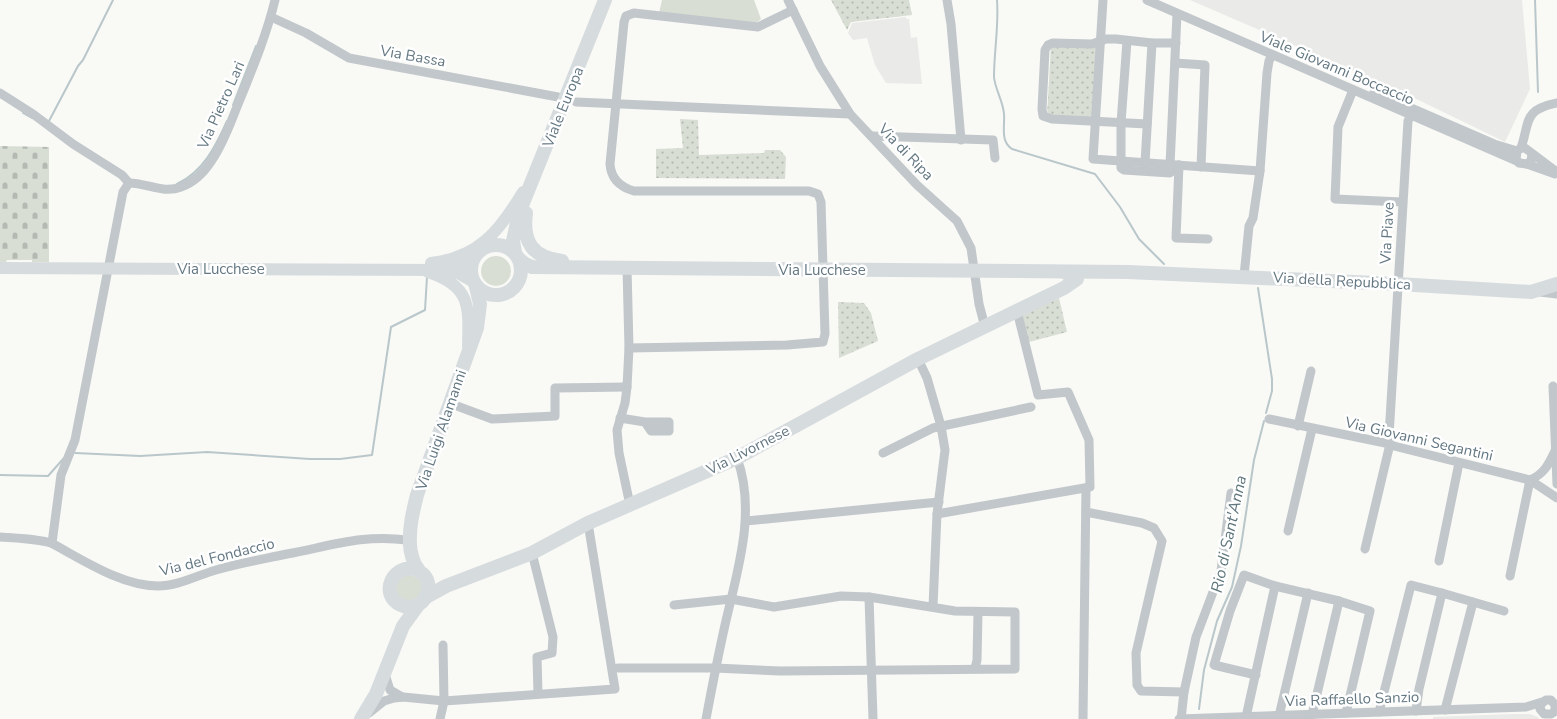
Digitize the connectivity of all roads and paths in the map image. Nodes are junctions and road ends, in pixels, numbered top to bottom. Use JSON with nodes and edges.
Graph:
{"nodes":[{"id":1,"x":275,"y":0,"type":"edge"},
{"id":2,"x":605,"y":0,"type":"edge"},
{"id":3,"x":788,"y":0,"type":"edge"},
{"id":4,"x":947,"y":0,"type":"edge"},
{"id":5,"x":1103,"y":0,"type":"edge"},
{"id":6,"x":1147,"y":0,"type":"edge"},
{"id":7,"x":1160,"y":0,"type":"edge"},
{"id":8,"x":792,"y":10,"type":"junction"},
{"id":9,"x":1177,"y":14,"type":"junction"},
{"id":10,"x":271,"y":18,"type":"junction"},
{"id":11,"x":1100,"y":41,"type":"junction"},
{"id":12,"x":1127,"y":41,"type":"junction"},
{"id":13,"x":1152,"y":43,"type":"junction"},
{"id":14,"x":1176,"y":43,"type":"junction"},
{"id":15,"x":1272,"y":55,"type":"junction"},
{"id":16,"x":1175,"y":63,"type":"junction"},
{"id":17,"x":1353,"y":90,"type":"junction"},
{"id":18,"x":0,"y":93,"type":"edge"},
{"id":19,"x":558,"y":97,"type":"dead end"},
{"id":20,"x":576,"y":102,"type":"dead end"},
{"id":21,"x":1557,"y":103,"type":"edge"},
{"id":22,"x":617,"y":105,"type":"junction"},
{"id":23,"x":850,"y":114,"type":"junction"},
{"id":24,"x":1411,"y":115,"type":"junction"},
{"id":25,"x":1095,"y":122,"type":"junction"},
{"id":26,"x":1121,"y":123,"type":"junction"},
{"id":27,"x":1147,"y":124,"type":"junction"},
{"id":28,"x":1526,"y":134,"type":"junction"},
{"id":29,"x":872,"y":136,"type":"junction"},
{"id":30,"x":961,"y":140,"type":"junction"},
{"id":31,"x":1519,"y":150,"type":"junction"},
{"id":32,"x":1531,"y":152,"type":"junction"},
{"id":33,"x":995,"y":158,"type":"dead end"},
{"id":34,"x":1517,"y":161,"type":"junction"},
{"id":35,"x":1120,"y":162,"type":"junction"},
{"id":36,"x":1145,"y":163,"type":"junction"},
{"id":37,"x":1527,"y":164,"type":"junction"},
{"id":38,"x":1175,"y":165,"type":"junction"},
{"id":39,"x":1201,"y":167,"type":"junction"},
{"id":40,"x":536,"y":171,"type":"junction"},
{"id":41,"x":1260,"y":171,"type":"junction"},
{"id":42,"x":1557,"y":174,"type":"edge"},
{"id":43,"x":129,"y":184,"type":"junction"},
{"id":44,"x":1402,"y":202,"type":"junction"},
{"id":45,"x":519,"y":213,"type":"junction"},
{"id":46,"x":1208,"y":239,"type":"dead end"},
{"id":47,"x":494,"y":245,"type":"junction"},
{"id":48,"x":517,"y":256,"type":"junction"},
{"id":49,"x":473,"y":259,"type":"junction"},
{"id":50,"x":0,"y":268,"type":"edge"},
{"id":51,"x":107,"y":268,"type":"junction"},
{"id":52,"x":627,"y":268,"type":"junction"},
{"id":53,"x":376,"y":269,"type":"junction"},
{"id":54,"x":403,"y":269,"type":"junction"},
{"id":55,"x":441,"y":270,"type":"junction"},
{"id":56,"x":823,"y":270,"type":"junction"},
{"id":57,"x":975,"y":270,"type":"junction"},
{"id":58,"x":1065,"y":272,"type":"junction"},
{"id":59,"x":1128,"y":272,"type":"junction"},
{"id":60,"x":1244,"y":276,"type":"junction"},
{"id":61,"x":474,"y":284,"type":"junction"},
{"id":62,"x":1398,"y":284,"type":"junction"},
{"id":63,"x":1557,"y":284,"type":"edge"},
{"id":64,"x":1064,"y":288,"type":"junction"},
{"id":65,"x":1531,"y":292,"type":"junction"},
{"id":66,"x":505,"y":294,"type":"junction"},
{"id":67,"x":1557,"y":294,"type":"edge"},
{"id":68,"x":1017,"y":311,"type":"junction"},
{"id":69,"x":985,"y":327,"type":"junction"},
{"id":70,"x":477,"y":328,"type":"junction"},
{"id":71,"x":629,"y":348,"type":"junction"},
{"id":72,"x":468,"y":353,"type":"junction"},
{"id":73,"x":918,"y":359,"type":"junction"},
{"id":74,"x":1311,"y":371,"type":"dead end"},
{"id":75,"x":1553,"y":386,"type":"dead end"},
{"id":76,"x":627,"y":387,"type":"junction"},
{"id":77,"x":449,"y":403,"type":"junction"},
{"id":78,"x":1031,"y":407,"type":"dead end"},
{"id":79,"x":620,"y":418,"type":"junction"},
{"id":80,"x":1269,"y":420,"type":"dead end"},
{"id":81,"x":645,"y":422,"type":"dead end"},
{"id":82,"x":941,"y":426,"type":"junction"},
{"id":83,"x":1298,"y":426,"type":"junction"},
{"id":84,"x":1312,"y":429,"type":"junction"},
{"id":85,"x":1390,"y":444,"type":"junction"},
{"id":86,"x":1555,"y":451,"type":"junction"},
{"id":87,"x":883,"y":453,"type":"dead end"},
{"id":88,"x":737,"y":458,"type":"junction"},
{"id":89,"x":1459,"y":463,"type":"junction"},
{"id":90,"x":1530,"y":480,"type":"junction"},
{"id":91,"x":1557,"y":482,"type":"edge"},
{"id":92,"x":1088,"y":487,"type":"junction"},
{"id":93,"x":1230,"y":493,"type":"dead end"},
{"id":94,"x":1554,"y":496,"type":"edge"},
{"id":95,"x":939,"y":502,"type":"junction"},
{"id":96,"x":630,"y":505,"type":"junction"},
{"id":97,"x":1086,"y":512,"type":"junction"},
{"id":98,"x":937,"y":514,"type":"junction"},
{"id":99,"x":746,"y":521,"type":"junction"},
{"id":100,"x":588,"y":523,"type":"junction"},
{"id":101,"x":1288,"y":531,"type":"dead end"},
{"id":102,"x":409,"y":537,"type":"junction"},
{"id":103,"x":0,"y":538,"type":"edge"},
{"id":104,"x":52,"y":543,"type":"junction"},
{"id":105,"x":1365,"y":549,"type":"dead end"},
{"id":106,"x":532,"y":553,"type":"junction"},
{"id":107,"x":1439,"y":562,"type":"dead end"},
{"id":108,"x":418,"y":570,"type":"junction"},
{"id":109,"x":399,"y":571,"type":"junction"},
{"id":110,"x":1510,"y":576,"type":"dead end"},
{"id":111,"x":1275,"y":586,"type":"junction"},
{"id":112,"x":1308,"y":593,"type":"junction"},
{"id":113,"x":1442,"y":593,"type":"junction"},
{"id":114,"x":869,"y":597,"type":"junction"},
{"id":115,"x":393,"y":598,"type":"junction"},
{"id":116,"x":731,"y":599,"type":"junction"},
{"id":117,"x":422,"y":601,"type":"junction"},
{"id":118,"x":1339,"y":601,"type":"junction"},
{"id":119,"x":1473,"y":602,"type":"junction"},
{"id":120,"x":674,"y":605,"type":"dead end"},
{"id":121,"x":933,"y":606,"type":"junction"},
{"id":122,"x":1504,"y":611,"type":"dead end"},
{"id":123,"x":978,"y":612,"type":"junction"},
{"id":124,"x":396,"y":642,"type":"junction"},
{"id":125,"x":443,"y":645,"type":"dead end"},
{"id":126,"x":618,"y":668,"type":"dead end"},
{"id":127,"x":715,"y":668,"type":"junction"},
{"id":128,"x":975,"y":668,"type":"junction"},
{"id":129,"x":871,"y":669,"type":"junction"},
{"id":130,"x":384,"y":674,"type":"junction"},
{"id":131,"x":1256,"y":675,"type":"junction"},
{"id":132,"x":1184,"y":692,"type":"junction"},
{"id":133,"x":538,"y":694,"type":"junction"},
{"id":134,"x":403,"y":697,"type":"junction"},
{"id":135,"x":444,"y":701,"type":"junction"},
{"id":136,"x":1554,"y":709,"type":"edge"},
{"id":137,"x":1446,"y":710,"type":"junction"},
{"id":138,"x":1416,"y":711,"type":"junction"},
{"id":139,"x":1543,"y":711,"type":"edge"},
{"id":140,"x":1379,"y":712,"type":"junction"},
{"id":141,"x":1346,"y":713,"type":"junction"},
{"id":142,"x":1312,"y":714,"type":"junction"},
{"id":143,"x":1279,"y":716,"type":"junction"},
{"id":144,"x":1246,"y":717,"type":"junction"},
{"id":145,"x":362,"y":719,"type":"edge"},
{"id":146,"x":440,"y":719,"type":"edge"},
{"id":147,"x":706,"y":719,"type":"edge"},
{"id":148,"x":873,"y":719,"type":"edge"},
{"id":149,"x":1083,"y":719,"type":"edge"},
{"id":150,"x":1180,"y":719,"type":"edge"},
{"id":151,"x":1191,"y":719,"type":"edge"}],
"edges":[{"from":1,"to":10,"type":"street","name":"Via Pietro Lari"},
{"from":2,"to":40,"type":"main road","name":"Viale Europa"},
{"from":3,"to":8,"type":"street","name":"Via di Ripa"},
{"from":4,"to":30,"type":"street"},
{"from":5,"to":11,"type":"street"},
{"from":6,"to":9,"type":"street","name":"Viale Giovanni Boccaccio"},
{"from":7,"to":31,"type":"street","name":"Viale Giovanni Boccaccio"},
{"from":8,"to":22,"type":"street"},
{"from":8,"to":23,"type":"street","name":"Via di Ripa"},
{"from":9,"to":14,"type":"street"},
{"from":9,"to":15,"type":"street","name":"Viale Giovanni Boccaccio"},
{"from":10,"to":19,"type":"street","name":"Via Bassa"},
{"from":10,"to":43,"type":"street","name":"Via Pietro Lari"},
{"from":11,"to":12,"type":"street"},
{"from":11,"to":25,"type":"street"},
{"from":11,"to":25,"type":"street"},
{"from":12,"to":13,"type":"street"},
{"from":12,"to":26,"type":"street"},
{"from":13,"to":14,"type":"street"},
{"from":13,"to":27,"type":"street"},
{"from":14,"to":16,"type":"street"},
{"from":15,"to":17,"type":"street","name":"Viale Giovanni Boccaccio"},
{"from":15,"to":41,"type":"street"},
{"from":16,"to":38,"type":"street"},
{"from":16,"to":39,"type":"street"},
{"from":17,"to":24,"type":"street","name":"Viale Giovanni Boccaccio"},
{"from":17,"to":44,"type":"street"},
{"from":18,"to":43,"type":"street"},
{"from":20,"to":22,"type":"street"},
{"from":21,"to":28,"type":"street"},
{"from":22,"to":23,"type":"street"},
{"from":22,"to":56,"type":"street"},
{"from":23,"to":29,"type":"street","name":"Via di Ripa"},
{"from":24,"to":34,"type":"street","name":"Viale Giovanni Boccaccio"},
{"from":24,"to":44,"type":"street","name":"Via Piave"},
{"from":25,"to":26,"type":"street"},
{"from":25,"to":35,"type":"street"},
{"from":26,"to":27,"type":"street"},
{"from":26,"to":35,"type":"street"},
{"from":27,"to":36,"type":"street"},
{"from":28,"to":31,"type":"street"},
{"from":28,"to":32,"type":"street"},
{"from":29,"to":30,"type":"street"},
{"from":29,"to":57,"type":"street","name":"Via di Ripa"},
{"from":30,"to":33,"type":"street"},
{"from":31,"to":32,"type":"street","name":"Viale Giovanni Boccaccio"},
{"from":31,"to":34,"type":"street"},
{"from":32,"to":37,"type":"street"},
{"from":32,"to":42,"type":"street","name":"Viale Giovanni Boccaccio"},
{"from":34,"to":37,"type":"street","name":"Viale Giovanni Boccaccio"},
{"from":35,"to":36,"type":"street"},
{"from":35,"to":38,"type":"street"},
{"from":36,"to":38,"type":"street"},
{"from":37,"to":42,"type":"street","name":"Viale Giovanni Boccaccio"},
{"from":38,"to":39,"type":"street"},
{"from":38,"to":46,"type":"street"},
{"from":39,"to":41,"type":"street"},
{"from":40,"to":45,"type":"main road","name":"Viale Europa"},
{"from":40,"to":52,"type":"main road"},
{"from":40,"to":53,"type":"main road"},
{"from":41,"to":60,"type":"street"},
{"from":43,"to":51,"type":"street"},
{"from":44,"to":62,"type":"street","name":"Via Piave"},
{"from":45,"to":47,"type":"main road","name":"Viale Europa"},
{"from":45,"to":48,"type":"main road","name":"Viale Europa"},
{"from":47,"to":48,"type":"main road","name":"Via Lucchese"},
{"from":47,"to":49,"type":"main road","name":"Via Lucchese"},
{"from":48,"to":52,"type":"main road","name":"Via Lucchese"},
{"from":48,"to":66,"type":"main road"},
{"from":49,"to":55,"type":"main road","name":"Via Lucchese"},
{"from":49,"to":61,"type":"main road"},
{"from":50,"to":51,"type":"main road","name":"Via Lucchese"},
{"from":51,"to":53,"type":"main road","name":"Via Lucchese"},
{"from":51,"to":104,"type":"street"},
{"from":52,"to":56,"type":"main road","name":"Via Lucchese"},
{"from":52,"to":71,"type":"street"},
{"from":53,"to":54,"type":"main road","name":"Via Lucchese"},
{"from":54,"to":55,"type":"main road","name":"Via Lucchese"},
{"from":54,"to":72,"type":"main road"},
{"from":55,"to":61,"type":"main road","name":"Via Lucchese"},
{"from":56,"to":57,"type":"main road","name":"Via Lucchese"},
{"from":56,"to":71,"type":"street"},
{"from":57,"to":58,"type":"main road","name":"Via Lucchese"},
{"from":57,"to":69,"type":"street","name":"Via di Ripa"},
{"from":58,"to":59,"type":"main road","name":"Via Lucchese"},
{"from":58,"to":64,"type":"main road"},
{"from":59,"to":60,"type":"main road","name":"Via della Repubblica"},
{"from":59,"to":64,"type":"main road","name":"Via Livornese"},
{"from":60,"to":62,"type":"main road","name":"Via della Repubblica"},
{"from":61,"to":66,"type":"main road","name":"Via Lucchese"},
{"from":61,"to":70,"type":"main road","name":"Via Luigi Alamanni"},
{"from":62,"to":65,"type":"main road","name":"Via della Repubblica"},
{"from":62,"to":85,"type":"street","name":"Via Piave"},
{"from":63,"to":65,"type":"main road"},
{"from":64,"to":68,"type":"main road","name":"Via Livornese"},
{"from":65,"to":67,"type":"street","name":"Via della Repubblica"},
{"from":66,"to":70,"type":"main road","name":"Via Luigi Alamanni"},
{"from":68,"to":69,"type":"main road","name":"Via Livornese"},
{"from":68,"to":92,"type":"street"},
{"from":69,"to":73,"type":"main road","name":"Via Livornese"},
{"from":70,"to":72,"type":"main road","name":"Via Luigi Alamanni"},
{"from":71,"to":76,"type":"street"},
{"from":72,"to":77,"type":"main road","name":"Via Luigi Alamanni"},
{"from":73,"to":82,"type":"street"},
{"from":73,"to":88,"type":"main road","name":"Via Livornese"},
{"from":74,"to":83,"type":"street"},
{"from":75,"to":86,"type":"street"},
{"from":76,"to":77,"type":"street"},
{"from":76,"to":79,"type":"street"},
{"from":77,"to":102,"type":"main road","name":"Via Luigi Alamanni"},
{"from":78,"to":82,"type":"street"},
{"from":79,"to":81,"type":"street"},
{"from":79,"to":96,"type":"street"},
{"from":80,"to":83,"type":"street","name":"Via Giovanni Segantini"},
{"from":82,"to":87,"type":"street"},
{"from":82,"to":95,"type":"street"},
{"from":83,"to":84,"type":"street","name":"Via Giovanni Segantini"},
{"from":84,"to":85,"type":"street","name":"Via Giovanni Segantini"},
{"from":84,"to":101,"type":"street"},
{"from":85,"to":89,"type":"street","name":"Via Giovanni Segantini"},
{"from":85,"to":105,"type":"street","name":"Via Piave"},
{"from":86,"to":90,"type":"street"},
{"from":86,"to":91,"type":"street"},
{"from":88,"to":96,"type":"main road","name":"Via Livornese"},
{"from":88,"to":99,"type":"street"},
{"from":89,"to":90,"type":"street","name":"Via Giovanni Segantini"},
{"from":89,"to":107,"type":"street"},
{"from":90,"to":94,"type":"street","name":"Via Giovanni Segantini"},
{"from":90,"to":110,"type":"street"},
{"from":91,"to":94,"type":"street"},
{"from":92,"to":97,"type":"street"},
{"from":92,"to":98,"type":"street"},
{"from":93,"to":132,"type":"street"},
{"from":95,"to":98,"type":"street"},
{"from":95,"to":99,"type":"street"},
{"from":96,"to":100,"type":"main road","name":"Via Livornese"},
{"from":97,"to":132,"type":"street"},
{"from":97,"to":149,"type":"street"},
{"from":98,"to":121,"type":"street"},
{"from":99,"to":116,"type":"street"},
{"from":100,"to":106,"type":"main road","name":"Via Livornese"},
{"from":100,"to":133,"type":"street"},
{"from":102,"to":104,"type":"street","name":"Via del Fondaccio"},
{"from":102,"to":108,"type":"main road","name":"Via Luigi Alamanni"},
{"from":102,"to":109,"type":"main road","name":"Via Luigi Alamanni"},
{"from":103,"to":104,"type":"street"},
{"from":106,"to":117,"type":"main road","name":"Via Livornese"},
{"from":106,"to":133,"type":"street"},
{"from":108,"to":109,"type":"main road"},
{"from":108,"to":117,"type":"main road"},
{"from":109,"to":115,"type":"main road","name":"Via Livornese"},
{"from":111,"to":112,"type":"street"},
{"from":111,"to":131,"type":"street"},
{"from":111,"to":131,"type":"street"},
{"from":112,"to":118,"type":"street"},
{"from":112,"to":143,"type":"street"},
{"from":113,"to":119,"type":"street"},
{"from":113,"to":138,"type":"street"},
{"from":113,"to":140,"type":"street"},
{"from":114,"to":116,"type":"street"},
{"from":114,"to":121,"type":"street"},
{"from":114,"to":129,"type":"street"},
{"from":115,"to":117,"type":"main road"},
{"from":115,"to":124,"type":"main road","name":"Via Livornese"},
{"from":116,"to":120,"type":"street"},
{"from":116,"to":127,"type":"street"},
{"from":117,"to":124,"type":"main road","name":"Via Livornese"},
{"from":118,"to":141,"type":"street"},
{"from":118,"to":142,"type":"street"},
{"from":119,"to":122,"type":"street"},
{"from":119,"to":137,"type":"street"},
{"from":121,"to":123,"type":"street"},
{"from":123,"to":128,"type":"street"},
{"from":123,"to":128,"type":"street"},
{"from":124,"to":130,"type":"main road","name":"Via Livornese"},
{"from":125,"to":135,"type":"street"},
{"from":126,"to":127,"type":"street"},
{"from":127,"to":129,"type":"street"},
{"from":127,"to":147,"type":"street"},
{"from":128,"to":129,"type":"street"},
{"from":129,"to":148,"type":"street"},
{"from":130,"to":134,"type":"street"},
{"from":130,"to":145,"type":"main road","name":"Via Livornese"},
{"from":131,"to":144,"type":"street"},
{"from":132,"to":150,"type":"street"},
{"from":133,"to":135,"type":"street"},
{"from":134,"to":135,"type":"street"},
{"from":134,"to":145,"type":"street"},
{"from":135,"to":146,"type":"street"},
{"from":136,"to":139,"type":"street","name":"Via Raffaello Sanzio"},
{"from":136,"to":139,"type":"street","name":"Via Raffaello Sanzio"},
{"from":137,"to":138,"type":"street","name":"Via Raffaello Sanzio"},
{"from":137,"to":139,"type":"street","name":"Via Raffaello Sanzio"},
{"from":138,"to":140,"type":"street","name":"Via Raffaello Sanzio"},
{"from":140,"to":141,"type":"street","name":"Via Raffaello Sanzio"},
{"from":141,"to":142,"type":"street","name":"Via Raffaello Sanzio"},
{"from":142,"to":143,"type":"street","name":"Via Raffaello Sanzio"},
{"from":143,"to":144,"type":"street","name":"Via Raffaello Sanzio"},
{"from":144,"to":151,"type":"street","name":"Via Raffaello Sanzio"},
{"from":150,"to":151,"type":"street","name":"Via Raffaello Sanzio"}]}
